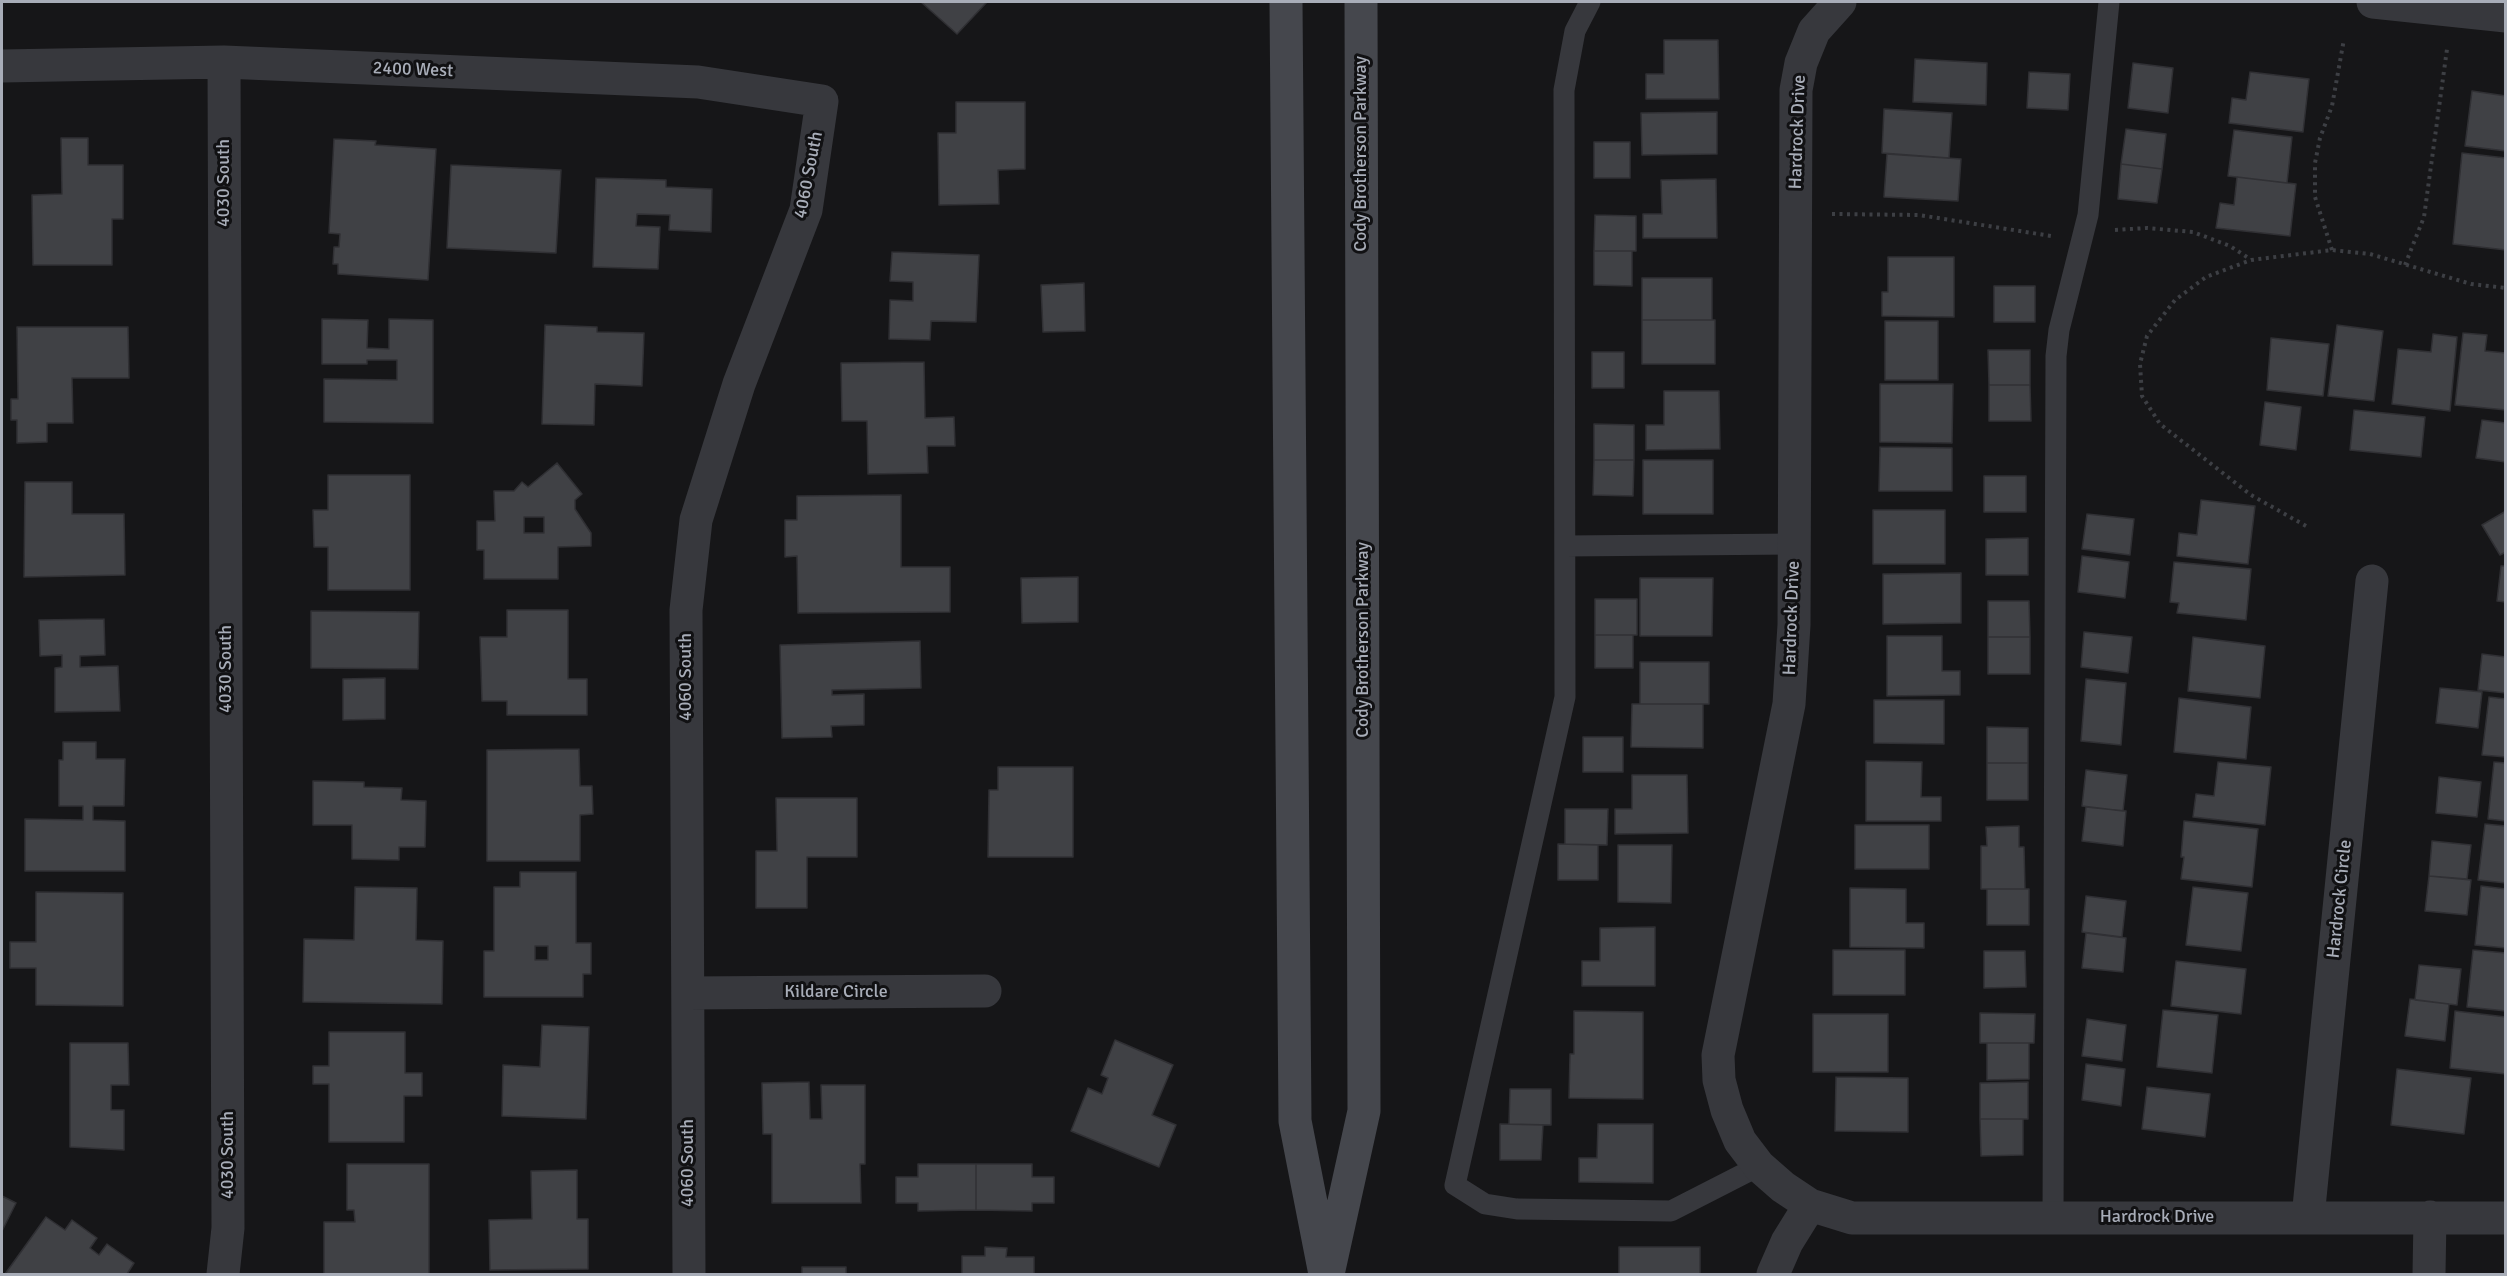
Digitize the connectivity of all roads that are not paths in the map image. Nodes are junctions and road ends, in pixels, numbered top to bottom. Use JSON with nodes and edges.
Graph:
{"nodes":[{"id":1,"x":1286,"y":2,"type":"edge"},
{"id":2,"x":1360,"y":2,"type":"edge"},
{"id":3,"x":1590,"y":2,"type":"edge"},
{"id":4,"x":1840,"y":2,"type":"edge"},
{"id":5,"x":2109,"y":2,"type":"edge"},
{"id":6,"x":2373,"y":2,"type":"edge"},
{"id":7,"x":2505,"y":16,"type":"edge"},
{"id":8,"x":224,"y":62,"type":"junction"},
{"id":9,"x":2,"y":66,"type":"edge"},
{"id":10,"x":822,"y":100,"type":"joint"},
{"id":11,"x":1794,"y":544,"type":"junction"},
{"id":12,"x":1565,"y":546,"type":"junction"},
{"id":13,"x":2372,"y":580,"type":"dead end"},
{"id":14,"x":985,"y":991,"type":"dead end"},
{"id":15,"x":688,"y":993,"type":"junction"},
{"id":16,"x":1759,"y":1166,"type":"junction"},
{"id":17,"x":1810,"y":1205,"type":"junction"},
{"id":18,"x":2052,"y":1217,"type":"junction"},
{"id":19,"x":2308,"y":1217,"type":"junction"},
{"id":20,"x":2430,"y":1217,"type":"junction"},
{"id":21,"x":2505,"y":1218,"type":"edge"},
{"id":22,"x":223,"y":1275,"type":"edge"},
{"id":23,"x":689,"y":1275,"type":"edge"},
{"id":24,"x":1326,"y":1275,"type":"edge"},
{"id":25,"x":1773,"y":1275,"type":"edge"},
{"id":26,"x":2429,"y":1275,"type":"edge"}],
"edges":[{"from":1,"to":24,"type":"main road","name":"Cody Brotherson Parkway"},
{"from":2,"to":24,"type":"main road","name":"Cody Brotherson Parkway"},
{"from":3,"to":12,"type":"lane"},
{"from":4,"to":11,"type":"street","name":"Hardrock Drive"},
{"from":5,"to":18,"type":"lane"},
{"from":6,"to":7,"type":"street"},
{"from":8,"to":9,"type":"street","name":"2400 West"},
{"from":8,"to":10,"type":"street","name":"2400 West"},
{"from":8,"to":22,"type":"street","name":"4030 South"},
{"from":10,"to":15,"type":"street","name":"4060 South"},
{"from":11,"to":12,"type":"lane"},
{"from":11,"to":16,"type":"street","name":"Hardrock Drive"},
{"from":12,"to":16,"type":"lane"},
{"from":13,"to":19,"type":"street","name":"Hardrock Circle"},
{"from":14,"to":15,"type":"street","name":"Kildare Circle"},
{"from":15,"to":23,"type":"street","name":"4060 South"},
{"from":16,"to":17,"type":"street","name":"Hardrock Drive"},
{"from":17,"to":18,"type":"street","name":"Hardrock Drive"},
{"from":17,"to":25,"type":"street"},
{"from":18,"to":19,"type":"street","name":"Hardrock Drive"},
{"from":19,"to":20,"type":"street","name":"Hardrock Drive"},
{"from":20,"to":21,"type":"street","name":"Hardrock Drive"},
{"from":20,"to":26,"type":"street"}]}
